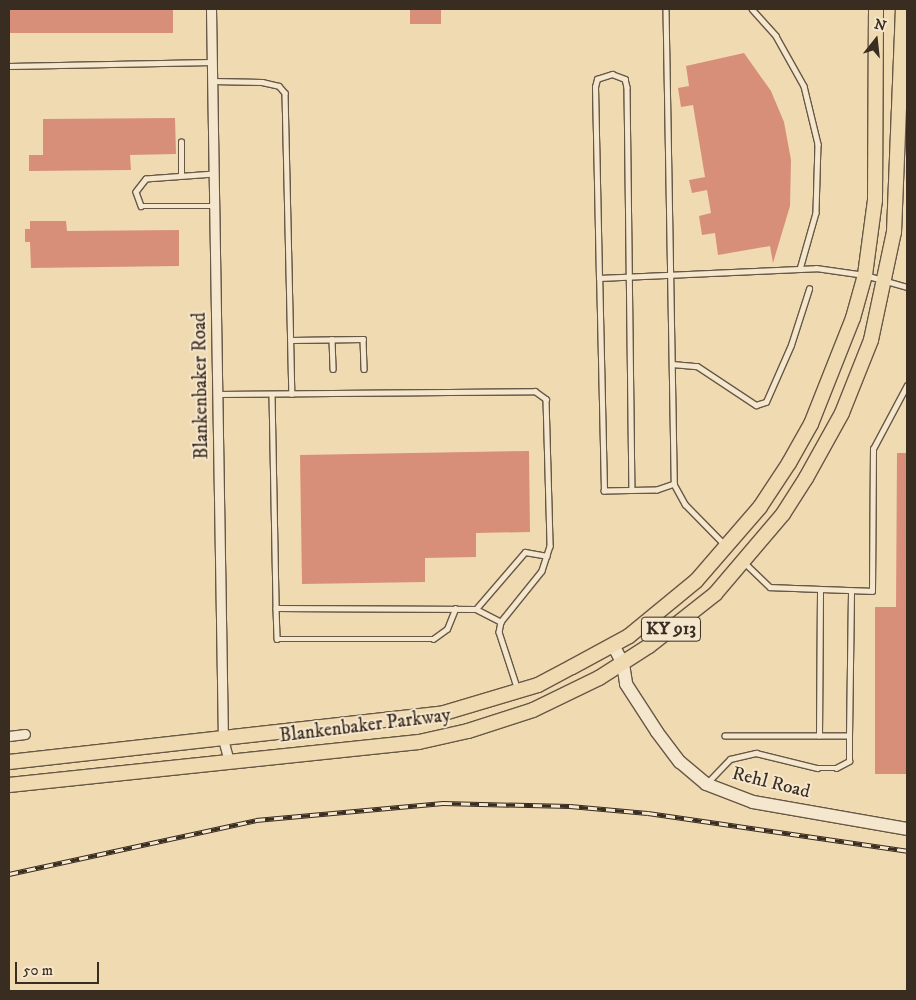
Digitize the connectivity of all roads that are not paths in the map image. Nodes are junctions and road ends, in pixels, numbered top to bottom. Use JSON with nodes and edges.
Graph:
{"nodes":[{"id":1,"x":211,"y":9,"type":"edge"},
{"id":2,"x":666,"y":9,"type":"edge"},
{"id":3,"x":752,"y":9,"type":"edge"},
{"id":4,"x":876,"y":9,"type":"edge"},
{"id":5,"x":903,"y":9,"type":"edge"},
{"id":6,"x":212,"y":62,"type":"junction"},
{"id":7,"x":9,"y":66,"type":"edge"},
{"id":8,"x":212,"y":81,"type":"junction"},
{"id":9,"x":181,"y":142,"type":"dead end"},
{"id":10,"x":181,"y":174,"type":"junction"},
{"id":11,"x":214,"y":174,"type":"junction"},
{"id":12,"x":214,"y":206,"type":"junction"},
{"id":13,"x":800,"y":269,"type":"junction"},
{"id":14,"x":669,"y":275,"type":"junction"},
{"id":15,"x":865,"y":275,"type":"junction"},
{"id":16,"x":629,"y":277,"type":"junction"},
{"id":17,"x":599,"y":278,"type":"junction"},
{"id":18,"x":885,"y":281,"type":"junction"},
{"id":19,"x":907,"y":287,"type":"edge"},
{"id":20,"x":809,"y":290,"type":"dead end"},
{"id":21,"x":332,"y":339,"type":"junction"},
{"id":22,"x":291,"y":340,"type":"junction"},
{"id":23,"x":672,"y":364,"type":"junction"},
{"id":24,"x":364,"y":369,"type":"dead end"},
{"id":25,"x":333,"y":370,"type":"dead end"},
{"id":26,"x":907,"y":385,"type":"edge"},
{"id":27,"x":218,"y":394,"type":"junction"},
{"id":28,"x":272,"y":394,"type":"junction"},
{"id":29,"x":292,"y":394,"type":"junction"},
{"id":30,"x":674,"y":484,"type":"junction"},
{"id":31,"x":632,"y":490,"type":"junction"},
{"id":32,"x":727,"y":548,"type":"junction"},
{"id":33,"x":547,"y":556,"type":"junction"},
{"id":34,"x":744,"y":562,"type":"junction"},
{"id":35,"x":820,"y":590,"type":"junction"},
{"id":36,"x":851,"y":591,"type":"junction"},
{"id":37,"x":276,"y":608,"type":"junction"},
{"id":38,"x":455,"y":609,"type":"junction"},
{"id":39,"x":476,"y":609,"type":"junction"},
{"id":40,"x":501,"y":622,"type":"junction"},
{"id":41,"x":613,"y":645,"type":"junction"},
{"id":42,"x":623,"y":664,"type":"junction"},
{"id":43,"x":518,"y":692,"type":"junction"},
{"id":44,"x":25,"y":734,"type":"dead end"},
{"id":45,"x":9,"y":736,"type":"edge"},
{"id":46,"x":725,"y":736,"type":"dead end"},
{"id":47,"x":819,"y":736,"type":"junction"},
{"id":48,"x":849,"y":736,"type":"junction"},
{"id":49,"x":223,"y":739,"type":"junction"},
{"id":50,"x":9,"y":762,"type":"edge"},
{"id":51,"x":229,"y":762,"type":"junction"},
{"id":52,"x":706,"y":784,"type":"junction"},
{"id":53,"x":9,"y":785,"type":"edge"},
{"id":54,"x":907,"y":829,"type":"edge"}],
"edges":[{"from":1,"to":6,"type":"street","name":"Blankenbaker Road"},
{"from":2,"to":14,"type":"lane"},
{"from":3,"to":13,"type":"lane"},
{"from":4,"to":15,"type":"main road","name":"Blankenbaker Parkway","number":"KY 913"},
{"from":5,"to":18,"type":"main road","name":"Blankenbaker Parkway","number":"KY 913"},
{"from":6,"to":7,"type":"lane"},
{"from":6,"to":8,"type":"street","name":"Blankenbaker Road"},
{"from":8,"to":11,"type":"street","name":"Blankenbaker Road"},
{"from":8,"to":22,"type":"lane"},
{"from":9,"to":10,"type":"lane"},
{"from":10,"to":11,"type":"lane"},
{"from":10,"to":12,"type":"lane"},
{"from":11,"to":12,"type":"street","name":"Blankenbaker Road"},
{"from":12,"to":27,"type":"street","name":"Blankenbaker Road"},
{"from":13,"to":14,"type":"lane"},
{"from":13,"to":15,"type":"lane"},
{"from":14,"to":16,"type":"lane"},
{"from":14,"to":23,"type":"lane"},
{"from":15,"to":18,"type":"lane"},
{"from":15,"to":32,"type":"main road","name":"Blankenbaker Parkway","number":"KY 913"},
{"from":16,"to":17,"type":"lane"},
{"from":16,"to":17,"type":"lane"},
{"from":16,"to":31,"type":"lane"},
{"from":17,"to":31,"type":"lane"},
{"from":18,"to":19,"type":"lane"},
{"from":18,"to":34,"type":"main road","name":"Blankenbaker Parkway","number":"KY 913"},
{"from":20,"to":23,"type":"lane"},
{"from":21,"to":22,"type":"lane"},
{"from":21,"to":24,"type":"lane"},
{"from":21,"to":25,"type":"lane"},
{"from":22,"to":29,"type":"lane"},
{"from":23,"to":30,"type":"lane"},
{"from":26,"to":36,"type":"lane"},
{"from":27,"to":28,"type":"lane"},
{"from":27,"to":49,"type":"street","name":"Blankenbaker Road"},
{"from":28,"to":29,"type":"lane"},
{"from":28,"to":37,"type":"lane"},
{"from":29,"to":33,"type":"lane"},
{"from":30,"to":31,"type":"lane"},
{"from":30,"to":32,"type":"lane"},
{"from":32,"to":41,"type":"main road","name":"Blankenbaker Parkway","number":"KY 913"},
{"from":33,"to":39,"type":"lane"},
{"from":33,"to":40,"type":"lane"},
{"from":34,"to":35,"type":"lane"},
{"from":34,"to":42,"type":"main road","name":"Blankenbaker Parkway","number":"KY 913"},
{"from":35,"to":36,"type":"lane"},
{"from":35,"to":47,"type":"lane"},
{"from":36,"to":48,"type":"lane"},
{"from":37,"to":38,"type":"lane"},
{"from":37,"to":38,"type":"lane"},
{"from":38,"to":39,"type":"lane"},
{"from":39,"to":40,"type":"lane"},
{"from":40,"to":43,"type":"lane"},
{"from":41,"to":42,"type":"street","name":"Rehl Road"},
{"from":41,"to":43,"type":"main road","name":"Blankenbaker Parkway","number":"KY 913"},
{"from":42,"to":51,"type":"main road","name":"Blankenbaker Parkway","number":"KY 913"},
{"from":42,"to":52,"type":"street","name":"Rehl Road"},
{"from":43,"to":49,"type":"main road","name":"Blankenbaker Parkway","number":"KY 913"},
{"from":44,"to":45,"type":"street"},
{"from":46,"to":47,"type":"lane"},
{"from":47,"to":48,"type":"lane"},
{"from":48,"to":52,"type":"lane"},
{"from":49,"to":50,"type":"main road","name":"Blankenbaker Parkway","number":"KY 913"},
{"from":49,"to":51,"type":"street","name":"Blankenbaker Road"},
{"from":51,"to":53,"type":"main road","name":"Blankenbaker Parkway","number":"KY 913"},
{"from":52,"to":54,"type":"street","name":"Rehl Road"}]}
